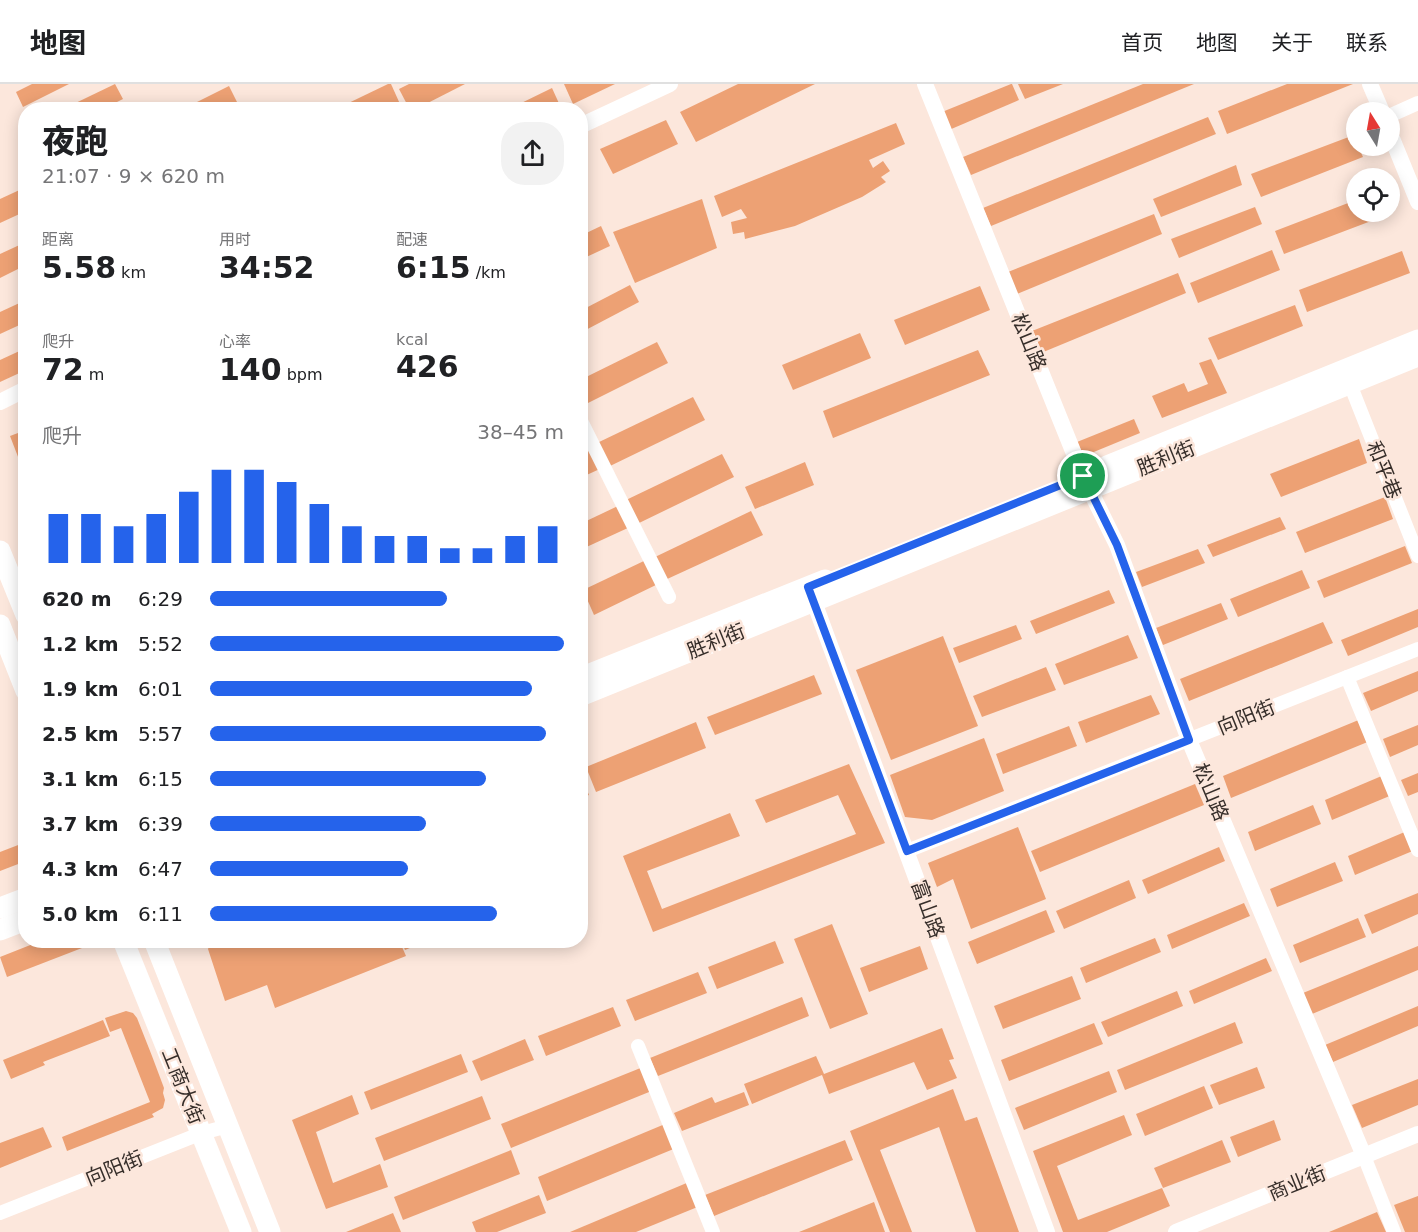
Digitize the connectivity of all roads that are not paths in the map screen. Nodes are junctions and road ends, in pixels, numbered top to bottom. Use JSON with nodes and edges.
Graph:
{"nodes":[{"id":1,"x":670,"y":84,"type":"edge"},
{"id":2,"x":925,"y":84,"type":"edge"},
{"id":3,"x":1370,"y":84,"type":"edge"},
{"id":4,"x":1378,"y":102,"type":"edge"},
{"id":5,"x":1418,"y":103,"type":"edge"},
{"id":6,"x":1400,"y":111,"type":"edge"},
{"id":7,"x":588,"y":122,"type":"edge"},
{"id":8,"x":1399,"y":156,"type":"edge"},
{"id":9,"x":1418,"y":202,"type":"edge"},
{"id":10,"x":1418,"y":340,"type":"edge"},
{"id":11,"x":1418,"y":356,"type":"edge"},
{"id":12,"x":1350,"y":384,"type":"junction"},
{"id":13,"x":18,"y":393,"type":"edge"},
{"id":14,"x":0,"y":402,"type":"edge"},
{"id":15,"x":588,"y":435,"type":"edge"},
{"id":16,"x":1086,"y":483,"type":"junction"},
{"id":17,"x":0,"y":551,"type":"edge"},
{"id":18,"x":1418,"y":556,"type":"edge"},
{"id":19,"x":812,"y":594,"type":"junction"},
{"id":20,"x":18,"y":595,"type":"edge"},
{"id":21,"x":669,"y":597,"type":"dead end"},
{"id":22,"x":0,"y":626,"type":"edge"},
{"id":23,"x":1418,"y":649,"type":"edge"},
{"id":24,"x":18,"y":671,"type":"edge"},
{"id":25,"x":588,"y":675,"type":"edge"},
{"id":26,"x":1347,"y":677,"type":"junction"},
{"id":27,"x":588,"y":692,"type":"edge"},
{"id":28,"x":1189,"y":740,"type":"junction"},
{"id":29,"x":1418,"y":850,"type":"edge"},
{"id":30,"x":907,"y":851,"type":"junction"},
{"id":31,"x":18,"y":901,"type":"edge"},
{"id":32,"x":0,"y":908,"type":"edge"},
{"id":33,"x":18,"y":923,"type":"edge"},
{"id":34,"x":0,"y":930,"type":"edge"},
{"id":35,"x":126,"y":948,"type":"edge"},
{"id":36,"x":157,"y":948,"type":"edge"},
{"id":37,"x":638,"y":1046,"type":"dead end"},
{"id":38,"x":228,"y":1125,"type":"junction"},
{"id":39,"x":202,"y":1133,"type":"junction"},
{"id":40,"x":1418,"y":1134,"type":"edge"},
{"id":41,"x":1364,"y":1156,"type":"junction"},
{"id":42,"x":0,"y":1213,"type":"edge"},
{"id":43,"x":242,"y":1232,"type":"edge"},
{"id":44,"x":270,"y":1232,"type":"edge"},
{"id":45,"x":713,"y":1232,"type":"edge"},
{"id":46,"x":1047,"y":1232,"type":"edge"},
{"id":47,"x":1176,"y":1232,"type":"edge"},
{"id":48,"x":1394,"y":1232,"type":"edge"}],
"edges":[{"from":1,"to":7,"type":"street"},
{"from":2,"to":16,"type":"street","name":"松山路"},
{"from":3,"to":4,"type":"street"},
{"from":5,"to":6,"type":"street"},
{"from":8,"to":9,"type":"street"},
{"from":10,"to":16,"type":"main road","name":"胜利街"},
{"from":11,"to":12,"type":"main road","name":"胜利街"},
{"from":12,"to":16,"type":"main road","name":"胜利街"},
{"from":12,"to":18,"type":"street","name":"和平巷"},
{"from":13,"to":14,"type":"street"},
{"from":15,"to":21,"type":"street"},
{"from":16,"to":19,"type":"main road","name":"胜利街"},
{"from":16,"to":28,"type":"street","name":"松山路"},
{"from":17,"to":20,"type":"main road"},
{"from":19,"to":25,"type":"main road","name":"胜利街"},
{"from":19,"to":27,"type":"main road","name":"胜利街"},
{"from":19,"to":30,"type":"street","name":"富山路"},
{"from":22,"to":24,"type":"main road"},
{"from":23,"to":26,"type":"street","name":"向阳街"},
{"from":26,"to":28,"type":"street","name":"向阳街"},
{"from":26,"to":29,"type":"street"},
{"from":28,"to":30,"type":"street","name":"向阳街"},
{"from":28,"to":41,"type":"street","name":"松山路"},
{"from":30,"to":46,"type":"street","name":"富山路"},
{"from":31,"to":32,"type":"main road"},
{"from":33,"to":34,"type":"main road"},
{"from":35,"to":39,"type":"main road","name":"工商大街"},
{"from":36,"to":38,"type":"main road","name":"工商大街"},
{"from":37,"to":45,"type":"street"},
{"from":38,"to":39,"type":"street","name":"向阳街"},
{"from":38,"to":44,"type":"main road","name":"工商大街"},
{"from":39,"to":42,"type":"street","name":"向阳街"},
{"from":39,"to":43,"type":"main road","name":"工商大街"},
{"from":40,"to":41,"type":"street","name":"商业街"},
{"from":41,"to":47,"type":"street","name":"商业街"},
{"from":41,"to":48,"type":"street","name":"松山路"}]}
